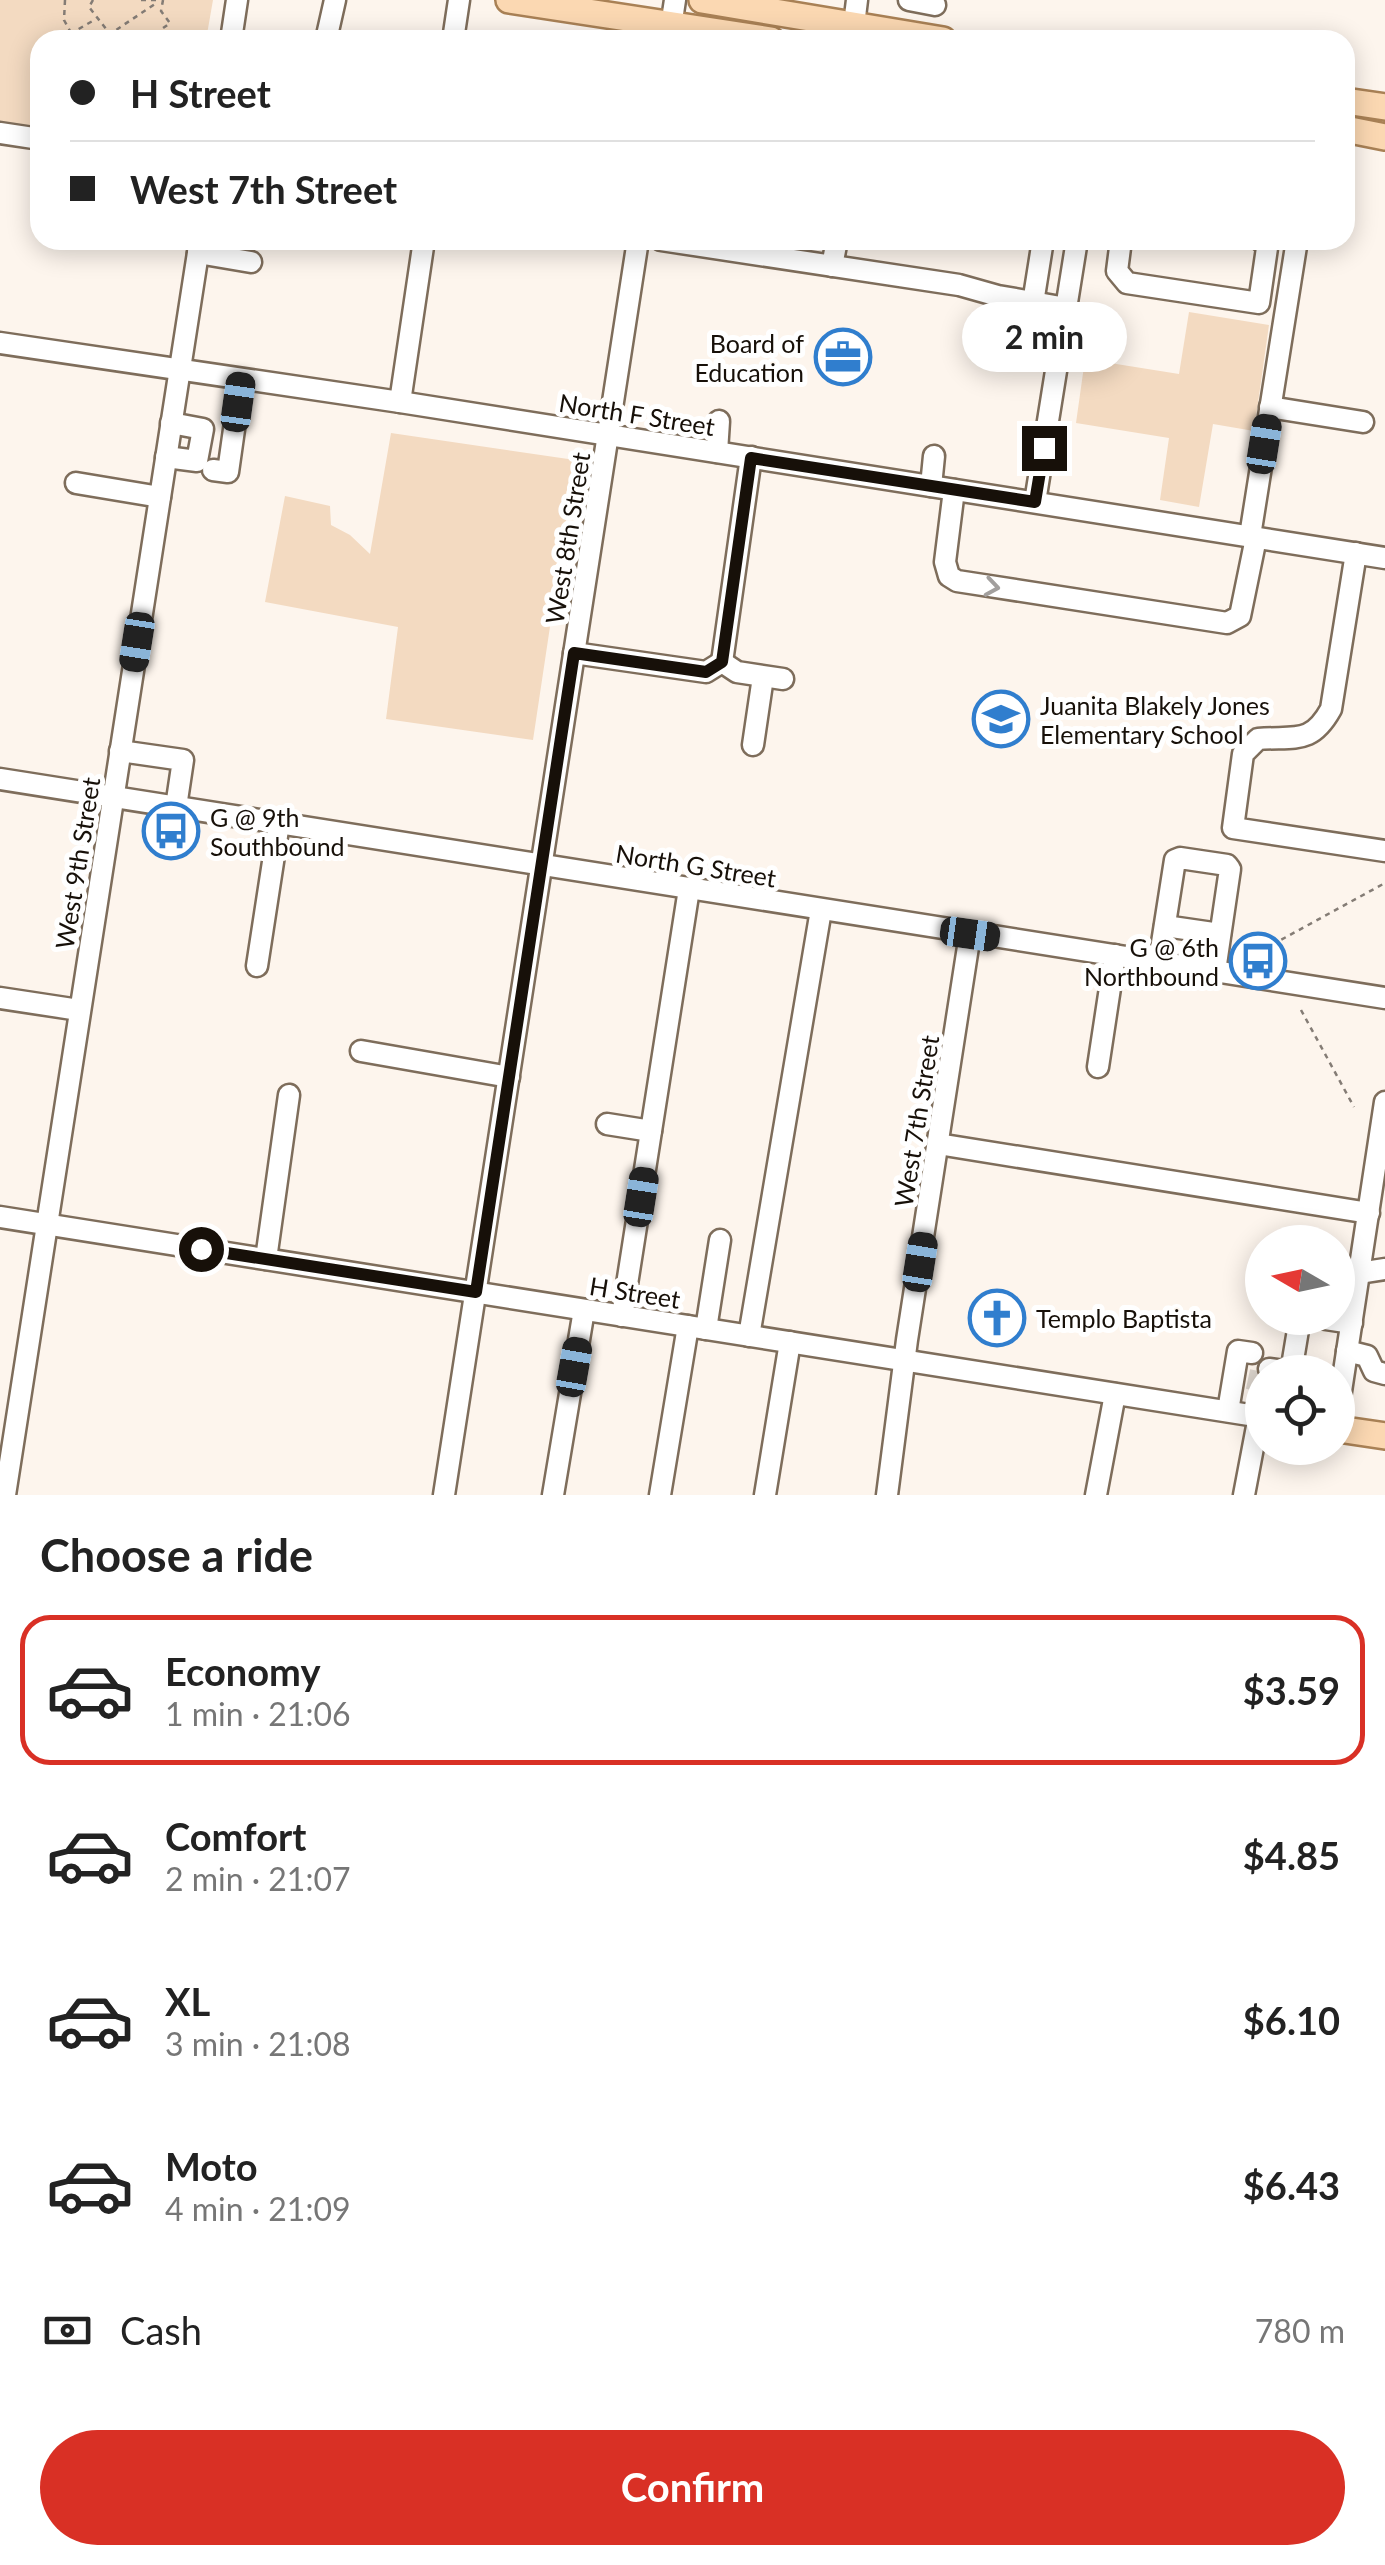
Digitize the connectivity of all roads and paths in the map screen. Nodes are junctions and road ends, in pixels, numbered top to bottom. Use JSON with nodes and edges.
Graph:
{"nodes":[{"id":1,"x":65,"y":0,"type":"edge"},
{"id":2,"x":92,"y":0,"type":"edge"},
{"id":3,"x":141,"y":0,"type":"edge"},
{"id":4,"x":237,"y":0,"type":"edge"},
{"id":5,"x":335,"y":0,"type":"edge"},
{"id":6,"x":458,"y":0,"type":"edge"},
{"id":7,"x":509,"y":0,"type":"edge"},
{"id":8,"x":702,"y":0,"type":"edge"},
{"id":9,"x":909,"y":0,"type":"edge"},
{"id":10,"x":160,"y":1,"type":"edge"},
{"id":11,"x":935,"y":5,"type":"dead end"},
{"id":12,"x":848,"y":12,"type":"edge"},
{"id":13,"x":97,"y":18,"type":"junction"},
{"id":14,"x":672,"y":22,"type":"edge"},
{"id":15,"x":68,"y":30,"type":"edge"},
{"id":16,"x":77,"y":30,"type":"edge"},
{"id":17,"x":107,"y":30,"type":"edge"},
{"id":18,"x":116,"y":30,"type":"edge"},
{"id":19,"x":161,"y":30,"type":"edge"},
{"id":20,"x":232,"y":30,"type":"edge"},
{"id":21,"x":328,"y":30,"type":"edge"},
{"id":22,"x":454,"y":30,"type":"edge"},
{"id":23,"x":716,"y":30,"type":"edge"},
{"id":24,"x":909,"y":30,"type":"edge"},
{"id":25,"x":1355,"y":102,"type":"edge"},
{"id":26,"x":1385,"y":107,"type":"edge"},
{"id":27,"x":1355,"y":132,"type":"edge"},
{"id":28,"x":0,"y":133,"type":"edge"},
{"id":29,"x":1385,"y":137,"type":"edge"},
{"id":30,"x":30,"y":138,"type":"edge"},
{"id":31,"x":198,"y":250,"type":"edge"},
{"id":32,"x":212,"y":250,"type":"edge"},
{"id":33,"x":423,"y":250,"type":"edge"},
{"id":34,"x":636,"y":250,"type":"edge"},
{"id":35,"x":727,"y":250,"type":"edge"},
{"id":36,"x":834,"y":250,"type":"edge"},
{"id":37,"x":1042,"y":250,"type":"edge"},
{"id":38,"x":1075,"y":250,"type":"edge"},
{"id":39,"x":1119,"y":250,"type":"edge"},
{"id":40,"x":1267,"y":250,"type":"edge"},
{"id":41,"x":1295,"y":250,"type":"edge"},
{"id":42,"x":251,"y":262,"type":"dead end"},
{"id":43,"x":832,"y":266,"type":"junction"},
{"id":44,"x":1033,"y":303,"type":"junction"},
{"id":45,"x":1066,"y":308,"type":"junction"},
{"id":46,"x":0,"y":343,"type":"edge"},
{"id":47,"x":179,"y":371,"type":"junction"},
{"id":48,"x":242,"y":380,"type":"junction"},
{"id":49,"x":400,"y":402,"type":"junction"},
{"id":50,"x":1270,"y":407,"type":"junction"},
{"id":51,"x":719,"y":420,"type":"dead end"},
{"id":52,"x":1363,"y":422,"type":"dead end"},
{"id":53,"x":171,"y":423,"type":"junction"},
{"id":54,"x":608,"y":435,"type":"junction"},
{"id":55,"x":212,"y":451,"type":"junction"},
{"id":56,"x":716,"y":452,"type":"junction"},
{"id":57,"x":934,"y":456,"type":"dead end"},
{"id":58,"x":166,"y":457,"type":"junction"},
{"id":59,"x":751,"y":458,"type":"junction"},
{"id":60,"x":76,"y":484,"type":"dead end"},
{"id":61,"x":931,"y":486,"type":"junction"},
{"id":62,"x":954,"y":490,"type":"junction"},
{"id":63,"x":160,"y":497,"type":"junction"},
{"id":64,"x":1035,"y":502,"type":"junction"},
{"id":65,"x":1253,"y":537,"type":"junction"},
{"id":66,"x":1356,"y":553,"type":"junction"},
{"id":67,"x":1385,"y":558,"type":"edge"},
{"id":68,"x":574,"y":653,"type":"junction"},
{"id":69,"x":722,"y":662,"type":"junction"},
{"id":70,"x":753,"y":745,"type":"dead end"},
{"id":71,"x":120,"y":750,"type":"junction"},
{"id":72,"x":0,"y":779,"type":"edge"},
{"id":73,"x":113,"y":796,"type":"junction"},
{"id":74,"x":176,"y":807,"type":"junction"},
{"id":75,"x":280,"y":824,"type":"junction"},
{"id":76,"x":1385,"y":851,"type":"edge"},
{"id":77,"x":542,"y":865,"type":"junction"},
{"id":78,"x":1385,"y":884,"type":"edge"},
{"id":79,"x":690,"y":889,"type":"junction"},
{"id":80,"x":821,"y":910,"type":"junction"},
{"id":81,"x":1165,"y":926,"type":"junction"},
{"id":82,"x":970,"y":934,"type":"junction"},
{"id":83,"x":1220,"y":934,"type":"junction"},
{"id":84,"x":1255,"y":954,"type":"dead end"},
{"id":85,"x":1115,"y":955,"type":"junction"},
{"id":86,"x":1159,"y":962,"type":"junction"},
{"id":87,"x":257,"y":966,"type":"dead end"},
{"id":88,"x":1215,"y":971,"type":"junction"},
{"id":89,"x":0,"y":998,"type":"edge"},
{"id":90,"x":1385,"y":998,"type":"edge"},
{"id":91,"x":79,"y":1010,"type":"junction"},
{"id":92,"x":1301,"y":1010,"type":"dead end"},
{"id":93,"x":361,"y":1052,"type":"dead end"},
{"id":94,"x":1098,"y":1067,"type":"dead end"},
{"id":95,"x":509,"y":1077,"type":"junction"},
{"id":96,"x":289,"y":1095,"type":"dead end"},
{"id":97,"x":1385,"y":1102,"type":"edge"},
{"id":98,"x":1354,"y":1107,"type":"dead end"},
{"id":99,"x":607,"y":1124,"type":"dead end"},
{"id":100,"x":651,"y":1131,"type":"junction"},
{"id":101,"x":938,"y":1144,"type":"junction"},
{"id":102,"x":1381,"y":1167,"type":"edge"},
{"id":103,"x":1369,"y":1213,"type":"junction"},
{"id":104,"x":0,"y":1218,"type":"edge"},
{"id":105,"x":48,"y":1225,"type":"junction"},
{"id":106,"x":720,"y":1240,"type":"dead end"},
{"id":107,"x":266,"y":1259,"type":"junction"},
{"id":108,"x":1385,"y":1269,"type":"edge"},
{"id":109,"x":1359,"y":1273,"type":"junction"},
{"id":110,"x":476,"y":1292,"type":"junction"},
{"id":111,"x":1355,"y":1301,"type":"edge"},
{"id":112,"x":584,"y":1310,"type":"junction"},
{"id":113,"x":622,"y":1316,"type":"junction"},
{"id":114,"x":697,"y":1327,"type":"junction"},
{"id":115,"x":1297,"y":1335,"type":"edge"},
{"id":116,"x":1350,"y":1335,"type":"edge"},
{"id":117,"x":749,"y":1336,"type":"junction"},
{"id":118,"x":790,"y":1342,"type":"junction"},
{"id":119,"x":1347,"y":1351,"type":"junction"},
{"id":120,"x":1346,"y":1355,"type":"edge"},
{"id":121,"x":904,"y":1360,"type":"junction"},
{"id":122,"x":1379,"y":1373,"type":"edge"},
{"id":123,"x":1115,"y":1394,"type":"junction"},
{"id":124,"x":1228,"y":1411,"type":"junction"},
{"id":125,"x":1245,"y":1414,"type":"edge"},
{"id":126,"x":1355,"y":1432,"type":"edge"},
{"id":127,"x":1385,"y":1436,"type":"edge"},
{"id":128,"x":1250,"y":1465,"type":"edge"},
{"id":129,"x":5,"y":1495,"type":"edge"},
{"id":130,"x":444,"y":1495,"type":"edge"},
{"id":131,"x":553,"y":1495,"type":"edge"},
{"id":132,"x":660,"y":1495,"type":"edge"},
{"id":133,"x":766,"y":1495,"type":"edge"},
{"id":134,"x":887,"y":1495,"type":"edge"},
{"id":135,"x":1096,"y":1495,"type":"edge"},
{"id":136,"x":1244,"y":1495,"type":"edge"}],
"edges":[{"from":1,"to":15,"type":"path"},
{"from":2,"to":13,"type":"path"},
{"from":3,"to":10,"type":"path"},
{"from":4,"to":20,"type":"street"},
{"from":5,"to":21,"type":"street"},
{"from":6,"to":22,"type":"street"},
{"from":7,"to":14,"type":"main road"},
{"from":8,"to":12,"type":"main road"},
{"from":9,"to":11,"type":"street"},
{"from":10,"to":18,"type":"path"},
{"from":10,"to":19,"type":"path"},
{"from":12,"to":24,"type":"main road"},
{"from":13,"to":16,"type":"path"},
{"from":13,"to":17,"type":"path"},
{"from":14,"to":23,"type":"main road"},
{"from":25,"to":26,"type":"main road"},
{"from":27,"to":29,"type":"main road"},
{"from":28,"to":30,"type":"street"},
{"from":31,"to":47,"type":"street","name":"West 9th Street"},
{"from":32,"to":42,"type":"street"},
{"from":33,"to":49,"type":"street"},
{"from":34,"to":54,"type":"street","name":"West 8th Street"},
{"from":35,"to":43,"type":"street"},
{"from":36,"to":43,"type":"street"},
{"from":37,"to":44,"type":"street"},
{"from":38,"to":45,"type":"street"},
{"from":39,"to":40,"type":"street"},
{"from":41,"to":50,"type":"street"},
{"from":43,"to":44,"type":"street"},
{"from":44,"to":45,"type":"street"},
{"from":45,"to":64,"type":"street"},
{"from":46,"to":47,"type":"street","name":"North F Street"},
{"from":47,"to":48,"type":"street","name":"North F Street"},
{"from":47,"to":53,"type":"street","name":"West 9th Street"},
{"from":48,"to":49,"type":"street","name":"North F Street"},
{"from":48,"to":55,"type":"street"},
{"from":49,"to":54,"type":"street","name":"North F Street"},
{"from":50,"to":52,"type":"street"},
{"from":50,"to":65,"type":"street"},
{"from":51,"to":56,"type":"street"},
{"from":53,"to":55,"type":"street"},
{"from":53,"to":58,"type":"street","name":"West 9th Street"},
{"from":54,"to":56,"type":"street","name":"North F Street"},
{"from":54,"to":68,"type":"street","name":"West 8th Street"},
{"from":55,"to":58,"type":"street"},
{"from":56,"to":59,"type":"street","name":"North F Street"},
{"from":57,"to":61,"type":"street"},
{"from":58,"to":63,"type":"street","name":"West 9th Street"},
{"from":59,"to":61,"type":"street","name":"North F Street"},
{"from":59,"to":69,"type":"street"},
{"from":60,"to":63,"type":"street"},
{"from":61,"to":62,"type":"street","name":"North F Street"},
{"from":62,"to":64,"type":"street","name":"North F Street"},
{"from":62,"to":65,"type":"street","one_way":true},
{"from":63,"to":71,"type":"street","name":"West 9th Street"},
{"from":64,"to":65,"type":"street","name":"North F Street"},
{"from":65,"to":66,"type":"street","name":"North F Street"},
{"from":66,"to":67,"type":"street","name":"North F Street"},
{"from":66,"to":76,"type":"street"},
{"from":68,"to":69,"type":"street"},
{"from":68,"to":77,"type":"street","name":"West 8th Street"},
{"from":69,"to":70,"type":"street"},
{"from":71,"to":73,"type":"street","name":"West 9th Street"},
{"from":71,"to":74,"type":"street"},
{"from":72,"to":73,"type":"street","name":"North G Street"},
{"from":73,"to":74,"type":"street","name":"North G Street"},
{"from":73,"to":91,"type":"street","name":"West 9th Street"},
{"from":74,"to":75,"type":"street","name":"North G Street"},
{"from":75,"to":77,"type":"street","name":"North G Street"},
{"from":75,"to":87,"type":"street"},
{"from":77,"to":79,"type":"street","name":"North G Street"},
{"from":77,"to":95,"type":"street","name":"West 8th Street"},
{"from":78,"to":84,"type":"path"},
{"from":79,"to":80,"type":"street","name":"North G Street"},
{"from":79,"to":100,"type":"street"},
{"from":80,"to":82,"type":"street","name":"North G Street"},
{"from":80,"to":117,"type":"street"},
{"from":81,"to":83,"type":"street"},
{"from":81,"to":83,"type":"street"},
{"from":81,"to":86,"type":"street"},
{"from":82,"to":85,"type":"street","name":"North G Street"},
{"from":82,"to":101,"type":"street","name":"West 7th Street"},
{"from":83,"to":88,"type":"street"},
{"from":85,"to":86,"type":"street","name":"North G Street"},
{"from":85,"to":94,"type":"street"},
{"from":86,"to":88,"type":"street","name":"North G Street"},
{"from":88,"to":90,"type":"street","name":"North G Street"},
{"from":89,"to":91,"type":"street"},
{"from":91,"to":105,"type":"street","name":"West 9th Street"},
{"from":92,"to":98,"type":"path"},
{"from":93,"to":95,"type":"street"},
{"from":95,"to":110,"type":"street","name":"West 8th Street"},
{"from":96,"to":107,"type":"street"},
{"from":97,"to":102,"type":"street"},
{"from":99,"to":100,"type":"street"},
{"from":100,"to":113,"type":"street"},
{"from":101,"to":103,"type":"street"},
{"from":101,"to":121,"type":"street","name":"West 7th Street"},
{"from":102,"to":103,"type":"street"},
{"from":103,"to":109,"type":"street"},
{"from":104,"to":105,"type":"street","name":"H Street"},
{"from":105,"to":107,"type":"street","name":"H Street"},
{"from":105,"to":129,"type":"street","name":"West 9th Street"},
{"from":106,"to":114,"type":"street"},
{"from":107,"to":110,"type":"street","name":"H Street"},
{"from":108,"to":109,"type":"street"},
{"from":109,"to":111,"type":"street"},
{"from":110,"to":112,"type":"street","name":"H Street"},
{"from":110,"to":130,"type":"street","name":"West 8th Street"},
{"from":112,"to":113,"type":"street","name":"H Street"},
{"from":112,"to":131,"type":"street"},
{"from":113,"to":114,"type":"street","name":"H Street"},
{"from":114,"to":117,"type":"street","name":"H Street"},
{"from":114,"to":132,"type":"street"},
{"from":115,"to":124,"type":"street"},
{"from":116,"to":119,"type":"street"},
{"from":117,"to":118,"type":"street","name":"H Street"},
{"from":118,"to":121,"type":"street","name":"H Street"},
{"from":118,"to":133,"type":"street"},
{"from":119,"to":120,"type":"street"},
{"from":119,"to":122,"type":"street"},
{"from":121,"to":123,"type":"street","name":"H Street"},
{"from":121,"to":134,"type":"street","name":"West 7th Street"},
{"from":123,"to":124,"type":"street","name":"H Street"},
{"from":123,"to":135,"type":"street"},
{"from":124,"to":125,"type":"street","name":"H Street"},
{"from":126,"to":127,"type":"main road"},
{"from":128,"to":136,"type":"street"}]}
